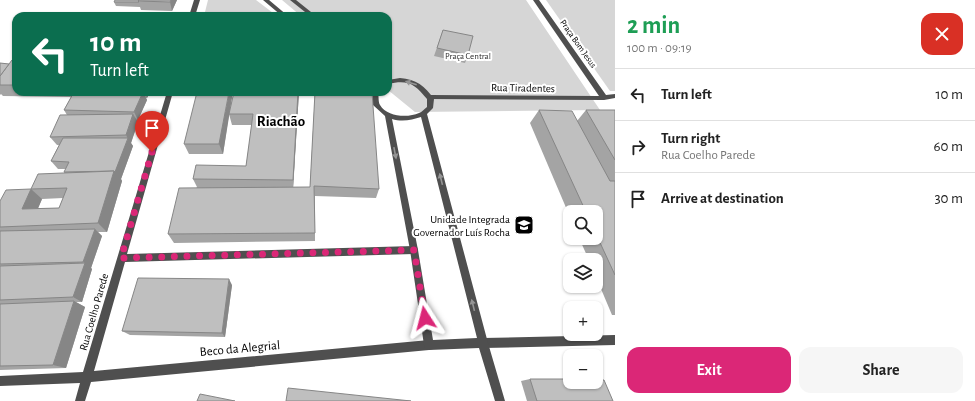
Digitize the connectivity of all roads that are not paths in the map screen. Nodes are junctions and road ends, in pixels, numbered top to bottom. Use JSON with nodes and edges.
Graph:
{"nodes":[{"id":1,"x":197,"y":0,"type":"edge"},
{"id":2,"x":266,"y":0,"type":"edge"},
{"id":3,"x":293,"y":0,"type":"edge"},
{"id":4,"x":536,"y":0,"type":"edge"},
{"id":5,"x":193,"y":12,"type":"edge"},
{"id":6,"x":280,"y":12,"type":"edge"},
{"id":7,"x":308,"y":12,"type":"edge"},
{"id":8,"x":392,"y":81,"type":"edge"},
{"id":9,"x":169,"y":96,"type":"edge"},
{"id":10,"x":374,"y":96,"type":"edge"},
{"id":11,"x":615,"y":96,"type":"edge"},
{"id":12,"x":430,"y":97,"type":"junction"},
{"id":13,"x":604,"y":98,"type":"junction"},
{"id":14,"x":424,"y":114,"type":"junction"},
{"id":15,"x":388,"y":115,"type":"junction"},
{"id":16,"x":414,"y":250,"type":"junction"},
{"id":17,"x":121,"y":258,"type":"junction"},
{"id":18,"x":615,"y":340,"type":"edge"},
{"id":19,"x":483,"y":343,"type":"junction"},
{"id":20,"x":429,"y":345,"type":"junction"},
{"id":21,"x":86,"y":377,"type":"junction"},
{"id":22,"x":0,"y":381,"type":"edge"},
{"id":23,"x":80,"y":401,"type":"edge"},
{"id":24,"x":500,"y":401,"type":"edge"}],
"edges":[{"from":1,"to":5,"type":"street"},
{"from":2,"to":6,"type":"street"},
{"from":3,"to":7,"type":"street"},
{"from":4,"to":13,"type":"street","name":"Praça Bom Jesus"},
{"from":12,"to":8,"type":"street","one_way":true},
{"from":9,"to":17,"type":"street","name":"Rua Coelho Parede"},
{"from":10,"to":15,"type":"street"},
{"from":11,"to":13,"type":"street","name":"Rua Tiradentes"},
{"from":12,"to":13,"type":"street","name":"Rua Tiradentes"},
{"from":12,"to":14,"type":"street"},
{"from":14,"to":15,"type":"street"},
{"from":19,"to":14,"type":"street","one_way":true},
{"from":15,"to":16,"type":"street","one_way":true},
{"from":16,"to":17,"type":"street"},
{"from":16,"to":20,"type":"street"},
{"from":17,"to":21,"type":"street","name":"Rua Coelho Parede"},
{"from":18,"to":19,"type":"street","name":"Beco da Alegrial"},
{"from":19,"to":20,"type":"street","name":"Beco da Alegrial"},
{"from":19,"to":24,"type":"street"},
{"from":20,"to":21,"type":"street","name":"Beco da Alegrial"},
{"from":21,"to":22,"type":"street","name":"Beco da Alegrial"},
{"from":21,"to":23,"type":"street","name":"Rua Coelho Parede"}]}
